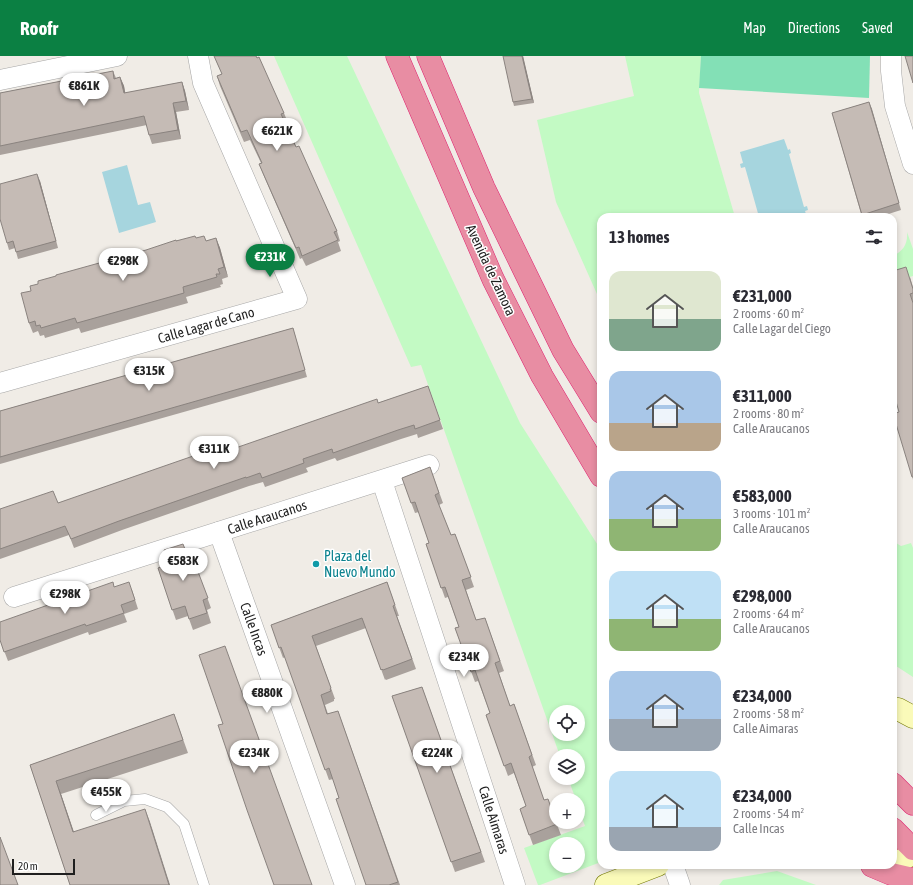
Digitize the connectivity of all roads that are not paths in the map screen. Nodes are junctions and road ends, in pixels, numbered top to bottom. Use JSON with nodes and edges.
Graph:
{"nodes":[{"id":1,"x":117,"y":56,"type":"edge"},
{"id":2,"x":198,"y":56,"type":"edge"},
{"id":3,"x":397,"y":56,"type":"edge"},
{"id":4,"x":428,"y":56,"type":"edge"},
{"id":5,"x":890,"y":56,"type":"edge"},
{"id":6,"x":0,"y":80,"type":"edge"},
{"id":7,"x":913,"y":164,"type":"edge"},
{"id":8,"x":2,"y":378,"type":"edge"},
{"id":9,"x":597,"y":406,"type":"edge"},
{"id":10,"x":429,"y":465,"type":"dead end"},
{"id":11,"x":597,"y":469,"type":"edge"},
{"id":12,"x":382,"y":481,"type":"junction"},
{"id":13,"x":219,"y":532,"type":"junction"},
{"id":14,"x":14,"y":597,"type":"dead end"},
{"id":15,"x":897,"y":709,"type":"edge"},
{"id":16,"x":913,"y":717,"type":"edge"},
{"id":17,"x":897,"y":788,"type":"edge"},
{"id":18,"x":913,"y":804,"type":"edge"},
{"id":19,"x":96,"y":815,"type":"dead end"},
{"id":20,"x":897,"y":833,"type":"edge"},
{"id":21,"x":913,"y":849,"type":"edge"},
{"id":22,"x":913,"y":854,"type":"edge"},
{"id":23,"x":897,"y":862,"type":"edge"},
{"id":24,"x":648,"y":869,"type":"edge"},
{"id":25,"x":674,"y":869,"type":"edge"},
{"id":26,"x":880,"y":869,"type":"edge"},
{"id":27,"x":913,"y":879,"type":"edge"},
{"id":28,"x":204,"y":885,"type":"edge"},
{"id":29,"x":345,"y":885,"type":"edge"},
{"id":30,"x":515,"y":885,"type":"edge"},
{"id":31,"x":606,"y":885,"type":"edge"},
{"id":32,"x":680,"y":885,"type":"edge"}],
"edges":[{"from":1,"to":6,"type":"street"},
{"from":2,"to":8,"type":"street","name":"Calle Lagar de Cano"},
{"from":3,"to":11,"type":"highway","name":"Avenida de Zamora"},
{"from":4,"to":9,"type":"highway","name":"Avenida de Zamora"},
{"from":5,"to":7,"type":"street"},
{"from":10,"to":12,"type":"street","name":"Calle Araucanos"},
{"from":12,"to":13,"type":"street","name":"Calle Araucanos"},
{"from":12,"to":30,"type":"street","name":"Calle Aimaras"},
{"from":13,"to":14,"type":"street","name":"Calle Araucanos"},
{"from":13,"to":29,"type":"street","name":"Calle Incas"},
{"from":15,"to":16,"type":"main road"},
{"from":17,"to":18,"type":"highway"},
{"from":19,"to":28,"type":"lane"},
{"from":20,"to":21,"type":"highway"},
{"from":22,"to":23,"type":"main road"},
{"from":24,"to":31,"type":"main road"},
{"from":25,"to":32,"type":"street"},
{"from":26,"to":27,"type":"highway"}]}
